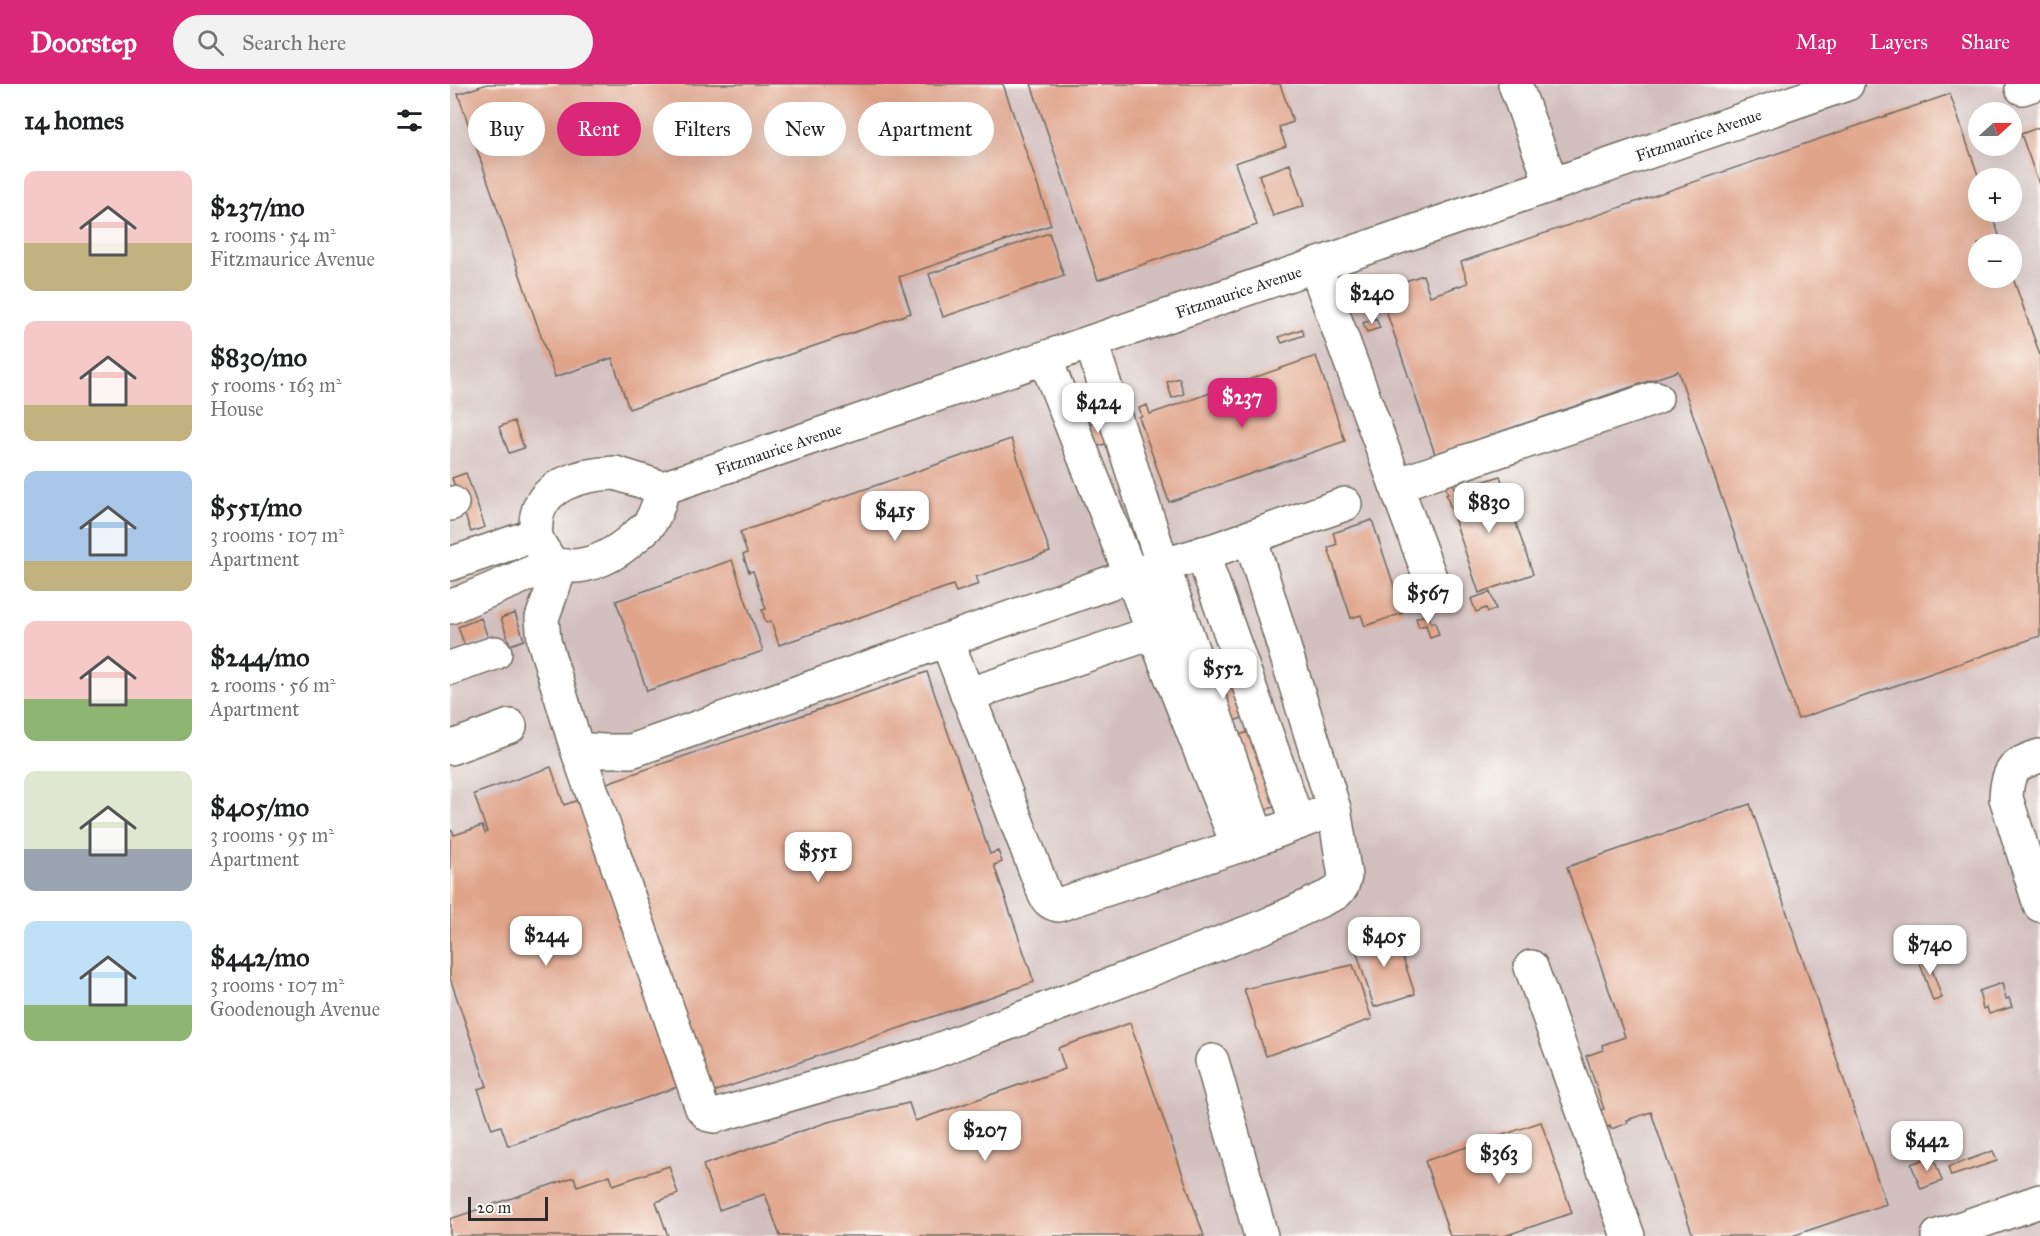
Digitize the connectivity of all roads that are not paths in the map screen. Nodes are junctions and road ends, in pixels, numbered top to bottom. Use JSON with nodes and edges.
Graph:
{"nodes":[{"id":1,"x":1515,"y":84,"type":"edge"},
{"id":2,"x":1846,"y":84,"type":"edge"},
{"id":3,"x":1552,"y":185,"type":"junction"},
{"id":4,"x":1315,"y":265,"type":"junction"},
{"id":5,"x":1091,"y":342,"type":"junction"},
{"id":6,"x":1045,"y":358,"type":"junction"},
{"id":7,"x":1656,"y":398,"type":"dead end"},
{"id":8,"x":1128,"y":456,"type":"junction"},
{"id":9,"x":1089,"y":467,"type":"junction"},
{"id":10,"x":1396,"y":485,"type":"junction"},
{"id":11,"x":663,"y":488,"type":"junction"},
{"id":12,"x":1345,"y":504,"type":"dead end"},
{"id":13,"x":535,"y":535,"type":"junction"},
{"id":14,"x":1250,"y":537,"type":"junction"},
{"id":15,"x":1180,"y":560,"type":"junction"},
{"id":16,"x":450,"y":564,"type":"edge"},
{"id":17,"x":557,"y":565,"type":"junction"},
{"id":18,"x":1435,"y":591,"type":"dead end"},
{"id":19,"x":450,"y":607,"type":"edge"},
{"id":20,"x":1155,"y":632,"type":"junction"},
{"id":21,"x":947,"y":641,"type":"junction"},
{"id":22,"x":495,"y":652,"type":"dead end"},
{"id":23,"x":450,"y":668,"type":"edge"},
{"id":24,"x":967,"y":694,"type":"junction"},
{"id":25,"x":510,"y":726,"type":"dead end"},
{"id":26,"x":450,"y":748,"type":"edge"},
{"id":27,"x":577,"y":749,"type":"junction"},
{"id":28,"x":2040,"y":756,"type":"edge"},
{"id":29,"x":1286,"y":827,"type":"junction"},
{"id":30,"x":2040,"y":905,"type":"edge"},
{"id":31,"x":1531,"y":967,"type":"dead end"},
{"id":32,"x":1212,"y":1061,"type":"dead end"},
{"id":33,"x":2040,"y":1201,"type":"edge"},
{"id":34,"x":1262,"y":1236,"type":"edge"},
{"id":35,"x":1628,"y":1236,"type":"edge"},
{"id":36,"x":1938,"y":1236,"type":"edge"}],
"edges":[{"from":1,"to":3,"type":"street"},
{"from":2,"to":3,"type":"street","name":"Fitzmaurice Avenue"},
{"from":3,"to":4,"type":"street","name":"Fitzmaurice Avenue"},
{"from":4,"to":5,"type":"street","name":"Fitzmaurice Avenue"},
{"from":4,"to":10,"type":"street"},
{"from":5,"to":6,"type":"street","name":"Fitzmaurice Avenue"},
{"from":5,"to":8,"type":"street"},
{"from":6,"to":9,"type":"street"},
{"from":6,"to":11,"type":"street","name":"Fitzmaurice Avenue"},
{"from":7,"to":10,"type":"street"},
{"from":8,"to":9,"type":"street"},
{"from":8,"to":15,"type":"street"},
{"from":9,"to":15,"type":"street"},
{"from":10,"to":18,"type":"street"},
{"from":11,"to":13,"type":"street"},
{"from":11,"to":17,"type":"street"},
{"from":12,"to":14,"type":"street"},
{"from":13,"to":16,"type":"street"},
{"from":13,"to":17,"type":"street"},
{"from":14,"to":15,"type":"street"},
{"from":14,"to":29,"type":"street"},
{"from":15,"to":20,"type":"street"},
{"from":15,"to":21,"type":"street"},
{"from":15,"to":29,"type":"street"},
{"from":15,"to":29,"type":"street"},
{"from":17,"to":19,"type":"street"},
{"from":17,"to":27,"type":"street"},
{"from":20,"to":24,"type":"street"},
{"from":20,"to":29,"type":"street"},
{"from":21,"to":24,"type":"street"},
{"from":21,"to":27,"type":"street"},
{"from":22,"to":23,"type":"street"},
{"from":24,"to":29,"type":"street"},
{"from":25,"to":26,"type":"street"},
{"from":27,"to":29,"type":"street"},
{"from":28,"to":30,"type":"street"},
{"from":31,"to":35,"type":"street"},
{"from":32,"to":34,"type":"street"},
{"from":33,"to":36,"type":"street"}]}
